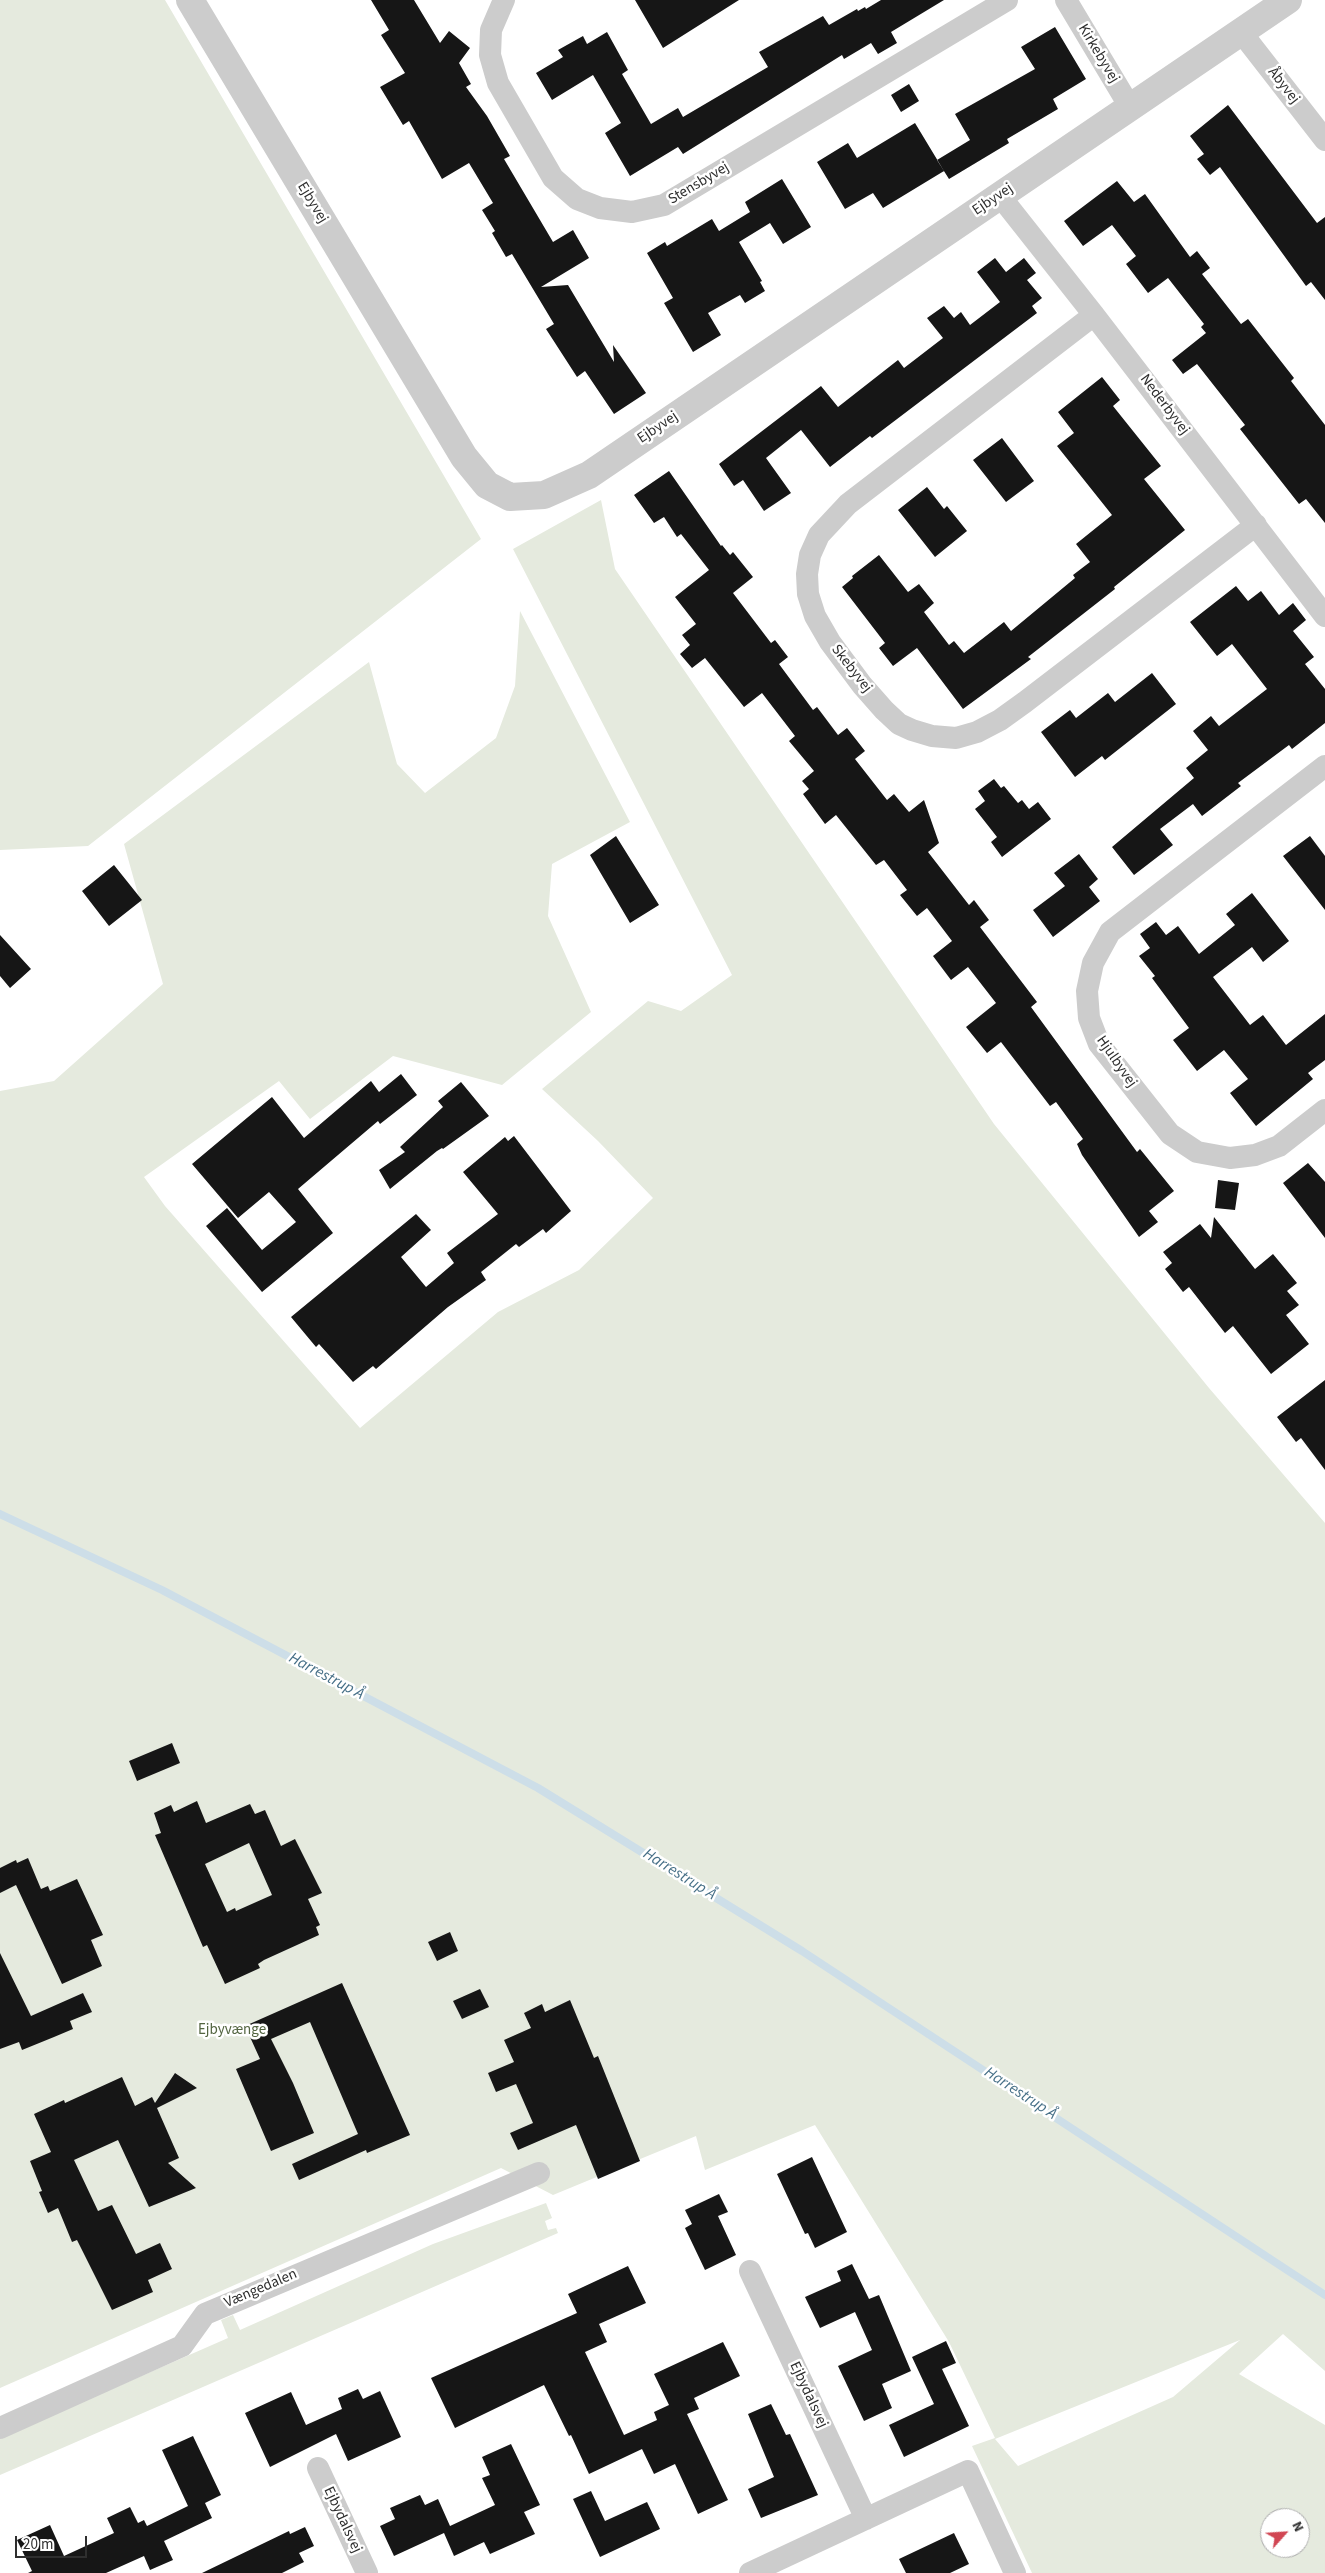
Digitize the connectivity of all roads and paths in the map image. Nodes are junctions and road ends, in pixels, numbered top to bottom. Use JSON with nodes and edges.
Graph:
{"nodes":[{"id":1,"x":190,"y":0,"type":"edge"},
{"id":2,"x":504,"y":0,"type":"edge"},
{"id":3,"x":1007,"y":0,"type":"edge"},
{"id":4,"x":1066,"y":0,"type":"edge"},
{"id":5,"x":1288,"y":0,"type":"edge"},
{"id":6,"x":1241,"y":32,"type":"junction"},
{"id":7,"x":1130,"y":107,"type":"junction"},
{"id":8,"x":1325,"y":140,"type":"edge"},
{"id":9,"x":1000,"y":196,"type":"junction"},
{"id":10,"x":1094,"y":314,"type":"junction"},
{"id":11,"x":1256,"y":525,"type":"junction"},
{"id":12,"x":1325,"y":616,"type":"edge"},
{"id":13,"x":1325,"y":766,"type":"edge"},
{"id":14,"x":1325,"y":1110,"type":"edge"},
{"id":15,"x":539,"y":2173,"type":"dead end"},
{"id":16,"x":750,"y":2271,"type":"dead end"},
{"id":17,"x":0,"y":2428,"type":"edge"},
{"id":18,"x":318,"y":2468,"type":"dead end"},
{"id":19,"x":866,"y":2519,"type":"junction"},
{"id":20,"x":367,"y":2573,"type":"edge"},
{"id":21,"x":750,"y":2573,"type":"edge"},
{"id":22,"x":1015,"y":2573,"type":"edge"}],
"edges":[{"from":1,"to":9,"type":"street","name":"Ejbyvej"},
{"from":2,"to":3,"type":"street","name":"Stensbyvej"},
{"from":4,"to":7,"type":"street","name":"Kirkebyvej"},
{"from":5,"to":6,"type":"street","name":"Ejbyvej"},
{"from":6,"to":7,"type":"street","name":"Ejbyvej"},
{"from":6,"to":8,"type":"street","name":"Åbyvej"},
{"from":7,"to":9,"type":"street","name":"Ejbyvej"},
{"from":9,"to":10,"type":"street","name":"Nederbyvej"},
{"from":10,"to":11,"type":"street","name":"Nederbyvej"},
{"from":10,"to":11,"type":"street","name":"Skebyvej"},
{"from":11,"to":12,"type":"street","name":"Nederbyvej"},
{"from":13,"to":14,"type":"street","name":"Hjulbyvej"},
{"from":15,"to":17,"type":"street","name":"Vængedalen"},
{"from":16,"to":19,"type":"street","name":"Ejbydalsvej"},
{"from":18,"to":20,"type":"street","name":"Ejbydalsvej"},
{"from":19,"to":21,"type":"street"},
{"from":19,"to":22,"type":"street"}]}
